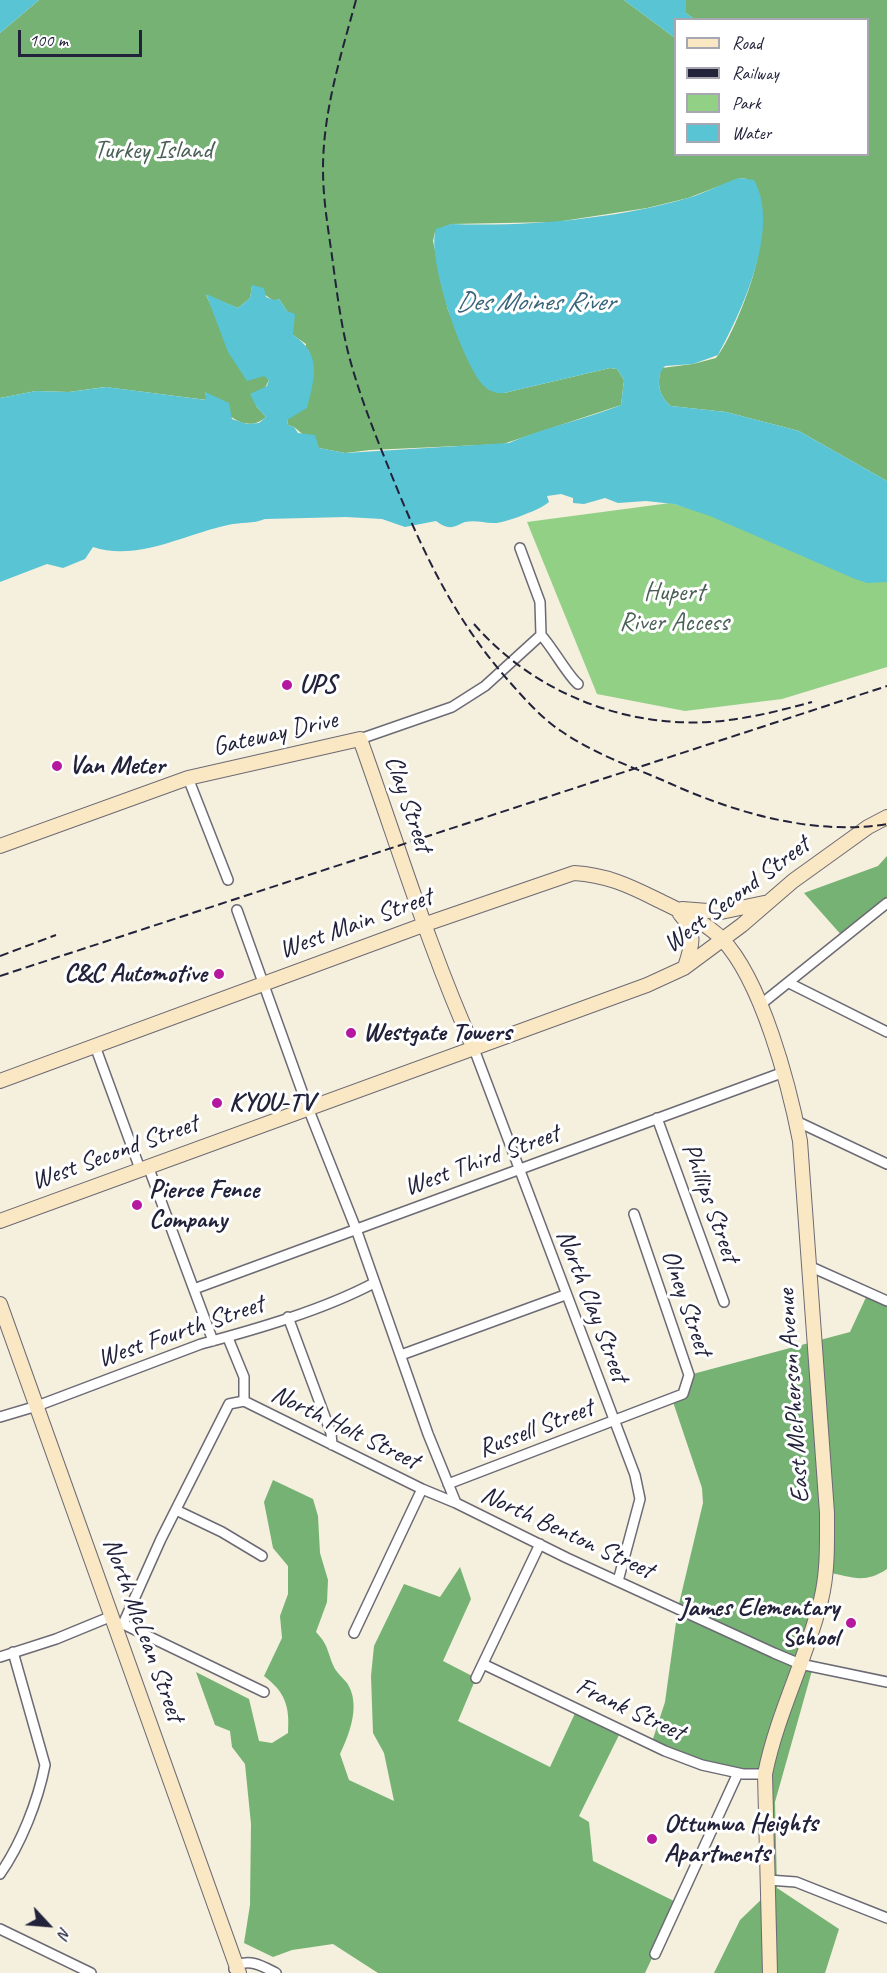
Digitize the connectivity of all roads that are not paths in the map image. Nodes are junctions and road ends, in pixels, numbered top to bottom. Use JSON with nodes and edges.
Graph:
{"nodes":[{"id":1,"x":520,"y":548,"type":"dead end"},
{"id":2,"x":542,"y":635,"type":"junction"},
{"id":3,"x":578,"y":684,"type":"dead end"},
{"id":4,"x":360,"y":739,"type":"junction"},
{"id":5,"x":189,"y":778,"type":"junction"},
{"id":6,"x":887,"y":817,"type":"edge"},
{"id":7,"x":0,"y":846,"type":"edge"},
{"id":8,"x":228,"y":880,"type":"dead end"},
{"id":9,"x":768,"y":901,"type":"junction"},
{"id":10,"x":887,"y":903,"type":"edge"},
{"id":11,"x":674,"y":908,"type":"junction"},
{"id":12,"x":237,"y":910,"type":"dead end"},
{"id":13,"x":426,"y":924,"type":"junction"},
{"id":14,"x":722,"y":939,"type":"junction"},
{"id":15,"x":684,"y":968,"type":"junction"},
{"id":16,"x":264,"y":983,"type":"junction"},
{"id":17,"x":789,"y":984,"type":"junction"},
{"id":18,"x":760,"y":1005,"type":"junction"},
{"id":19,"x":887,"y":1032,"type":"edge"},
{"id":20,"x":95,"y":1046,"type":"junction"},
{"id":21,"x":474,"y":1050,"type":"junction"},
{"id":22,"x":784,"y":1072,"type":"junction"},
{"id":23,"x":0,"y":1081,"type":"edge"},
{"id":24,"x":308,"y":1108,"type":"junction"},
{"id":25,"x":657,"y":1118,"type":"junction"},
{"id":26,"x":796,"y":1121,"type":"junction"},
{"id":27,"x":887,"y":1164,"type":"edge"},
{"id":28,"x":144,"y":1168,"type":"junction"},
{"id":29,"x":518,"y":1170,"type":"junction"},
{"id":30,"x":634,"y":1214,"type":"dead end"},
{"id":31,"x":0,"y":1221,"type":"edge"},
{"id":32,"x":357,"y":1229,"type":"junction"},
{"id":33,"x":809,"y":1266,"type":"junction"},
{"id":34,"x":374,"y":1282,"type":"junction"},
{"id":35,"x":194,"y":1289,"type":"junction"},
{"id":36,"x":566,"y":1295,"type":"junction"},
{"id":37,"x":887,"y":1301,"type":"edge"},
{"id":38,"x":724,"y":1302,"type":"dead end"},
{"id":39,"x":0,"y":1304,"type":"edge"},
{"id":40,"x":288,"y":1317,"type":"junction"},
{"id":41,"x":228,"y":1338,"type":"junction"},
{"id":42,"x":213,"y":1341,"type":"junction"},
{"id":43,"x":401,"y":1355,"type":"junction"},
{"id":44,"x":672,"y":1399,"type":"joint"},
{"id":45,"x":244,"y":1401,"type":"junction"},
{"id":46,"x":37,"y":1406,"type":"junction"},
{"id":47,"x":0,"y":1417,"type":"edge"},
{"id":48,"x":614,"y":1421,"type":"junction"},
{"id":49,"x":332,"y":1445,"type":"junction"},
{"id":50,"x":448,"y":1485,"type":"junction"},
{"id":51,"x":422,"y":1489,"type":"junction"},
{"id":52,"x":456,"y":1503,"type":"junction"},
{"id":53,"x":177,"y":1510,"type":"junction"},
{"id":54,"x":540,"y":1544,"type":"junction"},
{"id":55,"x":262,"y":1556,"type":"dead end"},
{"id":56,"x":618,"y":1581,"type":"junction"},
{"id":57,"x":117,"y":1622,"type":"junction"},
{"id":58,"x":354,"y":1633,"type":"dead end"},
{"id":59,"x":14,"y":1652,"type":"junction"},
{"id":60,"x":0,"y":1656,"type":"edge"},
{"id":61,"x":483,"y":1664,"type":"junction"},
{"id":62,"x":800,"y":1664,"type":"junction"},
{"id":63,"x":476,"y":1678,"type":"dead end"},
{"id":64,"x":887,"y":1682,"type":"edge"},
{"id":65,"x":264,"y":1692,"type":"dead end"},
{"id":66,"x":738,"y":1773,"type":"junction"},
{"id":67,"x":765,"y":1774,"type":"junction"},
{"id":68,"x":0,"y":1874,"type":"edge"},
{"id":69,"x":768,"y":1880,"type":"junction"},
{"id":70,"x":887,"y":1918,"type":"edge"},
{"id":71,"x":0,"y":1929,"type":"edge"},
{"id":72,"x":655,"y":1954,"type":"dead end"},
{"id":73,"x":236,"y":1970,"type":"edge"},
{"id":74,"x":91,"y":1973,"type":"edge"},
{"id":75,"x":276,"y":1973,"type":"edge"},
{"id":76,"x":770,"y":1973,"type":"edge"}],
"edges":[{"from":1,"to":2,"type":"street"},
{"from":2,"to":3,"type":"street"},
{"from":2,"to":4,"type":"street","name":"Gateway Drive"},
{"from":4,"to":5,"type":"main road","name":"Gateway Drive"},
{"from":4,"to":13,"type":"main road","name":"Clay Street"},
{"from":5,"to":7,"type":"main road","name":"Gateway Drive"},
{"from":5,"to":8,"type":"street"},
{"from":6,"to":9,"type":"main road","name":"West Second Street"},
{"from":9,"to":11,"type":"main road"},
{"from":9,"to":14,"type":"main road","name":"West Second Street"},
{"from":10,"to":17,"type":"street"},
{"from":11,"to":13,"type":"main road","name":"West Main Street"},
{"from":11,"to":14,"type":"main road","name":"West Main Street"},
{"from":11,"to":15,"type":"main road"},
{"from":12,"to":16,"type":"street","name":"North Benton Street"},
{"from":13,"to":16,"type":"main road","name":"West Main Street"},
{"from":13,"to":21,"type":"main road","name":"Clay Street"},
{"from":14,"to":15,"type":"main road","name":"West Second Street"},
{"from":14,"to":18,"type":"main road","name":"East McPherson Avenue"},
{"from":15,"to":21,"type":"main road","name":"West Second Street"},
{"from":16,"to":20,"type":"main road","name":"West Main Street"},
{"from":16,"to":24,"type":"street","name":"North Benton Street"},
{"from":17,"to":18,"type":"street"},
{"from":17,"to":19,"type":"street"},
{"from":18,"to":22,"type":"main road","name":"East McPherson Avenue"},
{"from":20,"to":23,"type":"main road","name":"West Main Street"},
{"from":20,"to":28,"type":"street"},
{"from":21,"to":24,"type":"main road","name":"West Second Street"},
{"from":21,"to":29,"type":"street","name":"North Clay Street"},
{"from":22,"to":25,"type":"street","name":"West Third Street"},
{"from":22,"to":26,"type":"main road","name":"East McPherson Avenue"},
{"from":24,"to":28,"type":"main road","name":"West Second Street"},
{"from":24,"to":32,"type":"street","name":"North Benton Street"},
{"from":25,"to":29,"type":"street","name":"West Third Street"},
{"from":25,"to":38,"type":"street","name":"Phillips Street"},
{"from":26,"to":27,"type":"street"},
{"from":26,"to":33,"type":"main road","name":"East McPherson Avenue"},
{"from":28,"to":31,"type":"main road","name":"West Second Street"},
{"from":28,"to":35,"type":"street"},
{"from":29,"to":32,"type":"street","name":"West Third Street"},
{"from":29,"to":36,"type":"street","name":"North Clay Street"},
{"from":30,"to":44,"type":"street","name":"Olney Street"},
{"from":32,"to":34,"type":"street","name":"North Benton Street"},
{"from":32,"to":35,"type":"street","name":"West Third Street"},
{"from":33,"to":37,"type":"street"},
{"from":33,"to":62,"type":"main road","name":"East McPherson Avenue"},
{"from":34,"to":40,"type":"street","name":"West Fourth Street"},
{"from":34,"to":43,"type":"street","name":"North Benton Street"},
{"from":35,"to":42,"type":"street"},
{"from":36,"to":43,"type":"street"},
{"from":36,"to":48,"type":"street","name":"North Clay Street"},
{"from":39,"to":46,"type":"main road","name":"North McLean Street"},
{"from":40,"to":41,"type":"street","name":"West Fourth Street"},
{"from":40,"to":49,"type":"street"},
{"from":41,"to":42,"type":"street","name":"West Fourth Street"},
{"from":41,"to":45,"type":"street","name":"North Holt Street"},
{"from":42,"to":46,"type":"street","name":"West Fourth Street"},
{"from":43,"to":50,"type":"street","name":"North Benton Street"},
{"from":44,"to":48,"type":"street","name":"Russell Street"},
{"from":45,"to":49,"type":"street","name":"North Holt Street"},
{"from":45,"to":53,"type":"street"},
{"from":46,"to":47,"type":"street","name":"West Fourth Street"},
{"from":46,"to":57,"type":"main road","name":"North McLean Street"},
{"from":48,"to":50,"type":"street","name":"Russell Street"},
{"from":48,"to":56,"type":"street","name":"North Clay Street"},
{"from":49,"to":51,"type":"street","name":"North Holt Street"},
{"from":50,"to":52,"type":"street","name":"North Benton Street"},
{"from":51,"to":52,"type":"street","name":"North Holt Street"},
{"from":51,"to":58,"type":"street"},
{"from":52,"to":54,"type":"street","name":"North Benton Street"},
{"from":53,"to":55,"type":"street"},
{"from":53,"to":57,"type":"street"},
{"from":54,"to":56,"type":"street","name":"North Benton Street"},
{"from":54,"to":61,"type":"street"},
{"from":56,"to":62,"type":"street","name":"North Benton Street"},
{"from":57,"to":59,"type":"street"},
{"from":57,"to":65,"type":"street"},
{"from":57,"to":73,"type":"main road","name":"North McLean Street"},
{"from":59,"to":60,"type":"street"},
{"from":59,"to":68,"type":"street"},
{"from":61,"to":63,"type":"street"},
{"from":61,"to":66,"type":"street","name":"Frank Street"},
{"from":62,"to":64,"type":"street","name":"North Benton Street"},
{"from":62,"to":67,"type":"main road","name":"East McPherson Avenue"},
{"from":66,"to":67,"type":"street","name":"Frank Street"},
{"from":66,"to":72,"type":"street"},
{"from":67,"to":69,"type":"main road","name":"East McPherson Avenue"},
{"from":69,"to":70,"type":"street"},
{"from":69,"to":76,"type":"main road","name":"East McPherson Avenue"},
{"from":71,"to":74,"type":"street"},
{"from":73,"to":75,"type":"street"}]}
